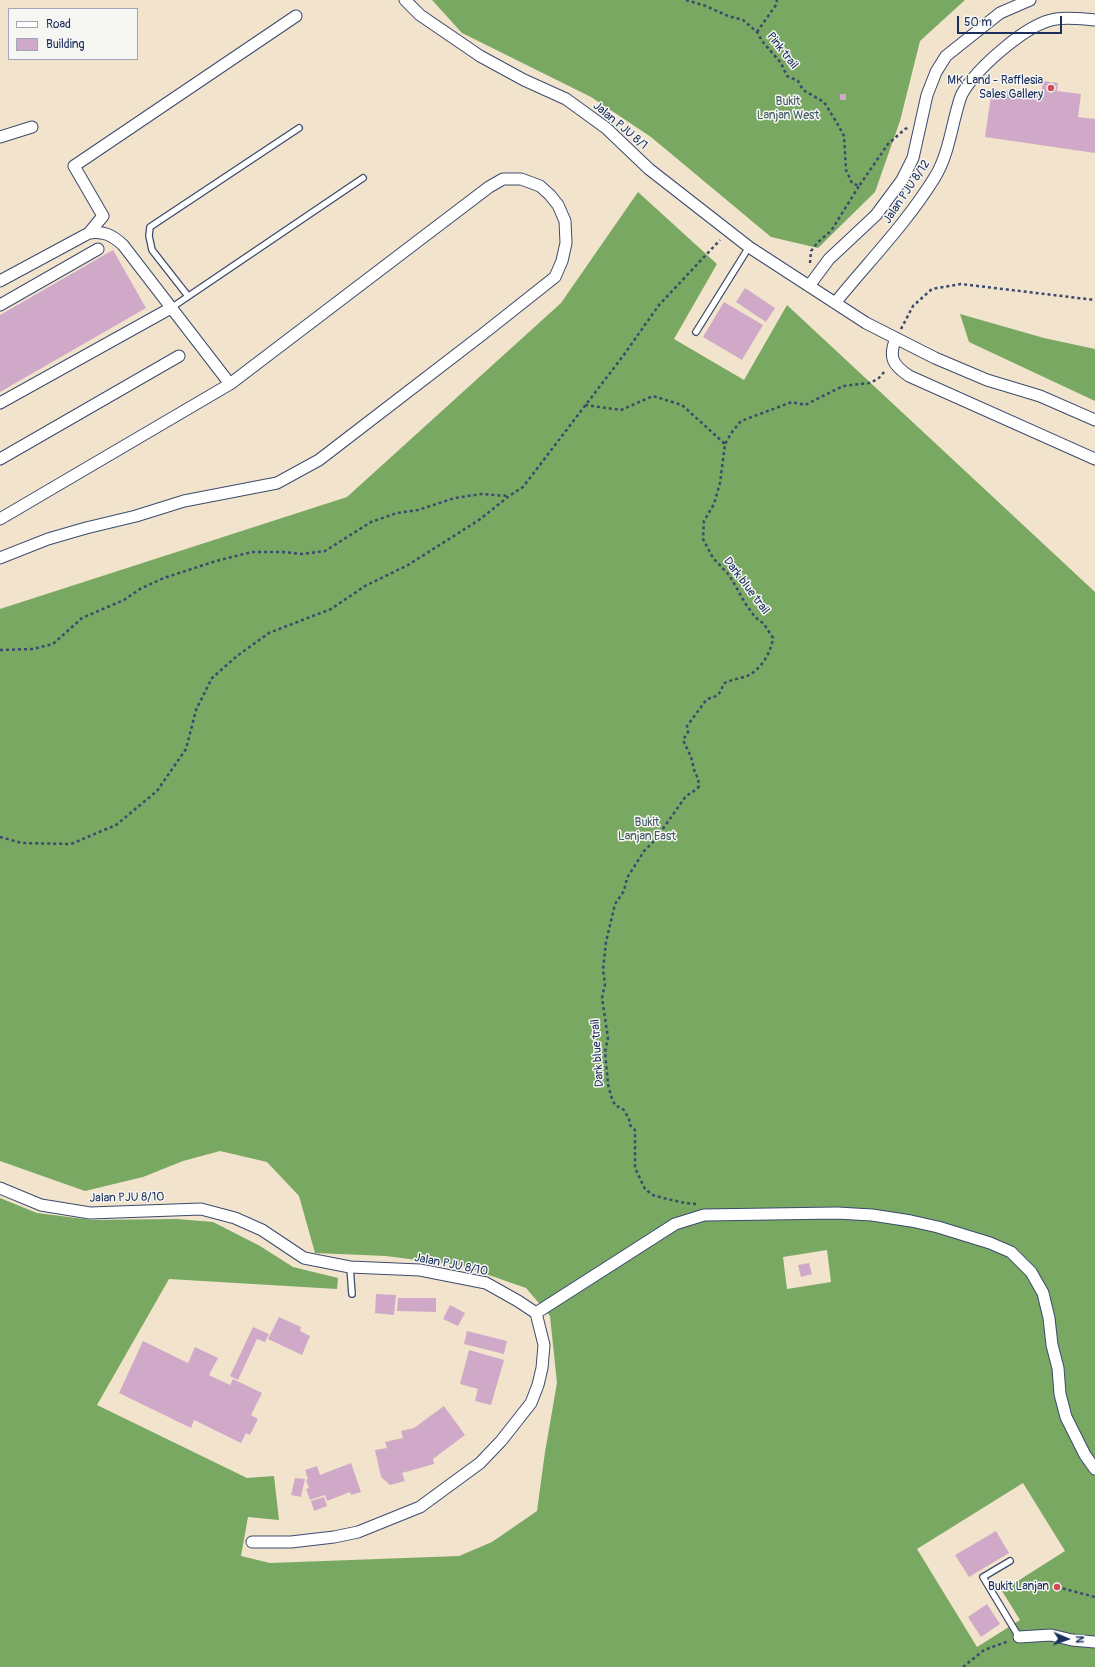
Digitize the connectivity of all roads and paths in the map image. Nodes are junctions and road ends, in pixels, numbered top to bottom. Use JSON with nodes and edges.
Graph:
{"nodes":[{"id":1,"x":405,"y":0,"type":"edge"},
{"id":2,"x":686,"y":0,"type":"edge"},
{"id":3,"x":777,"y":0,"type":"edge"},
{"id":4,"x":1030,"y":0,"type":"edge"},
{"id":5,"x":296,"y":16,"type":"dead end"},
{"id":6,"x":1095,"y":20,"type":"edge"},
{"id":7,"x":757,"y":32,"type":"junction"},
{"id":8,"x":921,"y":124,"type":"junction"},
{"id":9,"x":32,"y":127,"type":"dead end"},
{"id":10,"x":299,"y":128,"type":"dead end"},
{"id":11,"x":0,"y":137,"type":"edge"},
{"id":12,"x":362,"y":178,"type":"dead end"},
{"id":13,"x":859,"y":186,"type":"junction"},
{"id":14,"x":729,"y":230,"type":"junction"},
{"id":15,"x":89,"y":233,"type":"junction"},
{"id":16,"x":749,"y":247,"type":"junction"},
{"id":17,"x":98,"y":249,"type":"dead end"},
{"id":18,"x":810,"y":265,"type":"dead end"},
{"id":19,"x":0,"y":281,"type":"edge"},
{"id":20,"x":809,"y":286,"type":"junction"},
{"id":21,"x":188,"y":296,"type":"junction"},
{"id":22,"x":1095,"y":300,"type":"edge"},
{"id":23,"x":835,"y":303,"type":"junction"},
{"id":24,"x":0,"y":305,"type":"edge"},
{"id":25,"x":171,"y":308,"type":"junction"},
{"id":26,"x":696,"y":332,"type":"dead end"},
{"id":27,"x":896,"y":338,"type":"junction"},
{"id":28,"x":179,"y":356,"type":"dead end"},
{"id":29,"x":893,"y":362,"type":"junction"},
{"id":30,"x":230,"y":384,"type":"junction"},
{"id":31,"x":0,"y":403,"type":"edge"},
{"id":32,"x":586,"y":405,"type":"junction"},
{"id":33,"x":1095,"y":420,"type":"edge"},
{"id":34,"x":725,"y":444,"type":"junction"},
{"id":35,"x":0,"y":459,"type":"edge"},
{"id":36,"x":1095,"y":459,"type":"edge"},
{"id":37,"x":509,"y":496,"type":"junction"},
{"id":38,"x":0,"y":519,"type":"edge"},
{"id":39,"x":0,"y":558,"type":"edge"},
{"id":40,"x":0,"y":650,"type":"edge"},
{"id":41,"x":0,"y":837,"type":"edge"},
{"id":42,"x":0,"y":1188,"type":"edge"},
{"id":43,"x":704,"y":1215,"type":"junction"},
{"id":44,"x":350,"y":1267,"type":"junction"},
{"id":45,"x":352,"y":1294,"type":"dead end"},
{"id":46,"x":536,"y":1313,"type":"junction"},
{"id":47,"x":1095,"y":1469,"type":"edge"},
{"id":48,"x":252,"y":1542,"type":"dead end"},
{"id":49,"x":1010,"y":1561,"type":"dead end"},
{"id":50,"x":1057,"y":1587,"type":"dead end"},
{"id":51,"x":1095,"y":1597,"type":"edge"},
{"id":52,"x":1019,"y":1637,"type":"junction"},
{"id":53,"x":1095,"y":1642,"type":"edge"},
{"id":54,"x":963,"y":1667,"type":"edge"}],
"edges":[{"from":1,"to":14,"type":"street","name":"Jalan PJU 8/1"},
{"from":2,"to":7,"type":"path","name":"Pink trail"},
{"from":3,"to":7,"type":"path"},
{"from":4,"to":8,"type":"street","name":"Jalan PJU 8/12"},
{"from":5,"to":15,"type":"street"},
{"from":6,"to":23,"type":"street","name":"Jalan PJU 8/12"},
{"from":7,"to":13,"type":"path","name":"Pink trail"},
{"from":8,"to":13,"type":"path"},
{"from":8,"to":20,"type":"street","name":"Jalan PJU 8/12"},
{"from":9,"to":11,"type":"street"},
{"from":10,"to":21,"type":"lane"},
{"from":12,"to":21,"type":"lane"},
{"from":13,"to":18,"type":"path"},
{"from":14,"to":16,"type":"street","name":"Jalan PJU 8/1"},
{"from":14,"to":32,"type":"path"},
{"from":15,"to":19,"type":"street"},
{"from":15,"to":25,"type":"street"},
{"from":16,"to":20,"type":"street","name":"Jalan PJU 8/1"},
{"from":16,"to":26,"type":"lane"},
{"from":17,"to":24,"type":"street"},
{"from":20,"to":23,"type":"street","name":"Jalan PJU 8/1"},
{"from":21,"to":25,"type":"lane"},
{"from":22,"to":27,"type":"path"},
{"from":23,"to":27,"type":"street","name":"Jalan PJU 8/1"},
{"from":25,"to":30,"type":"street"},
{"from":25,"to":31,"type":"street"},
{"from":27,"to":29,"type":"street"},
{"from":27,"to":33,"type":"street","name":"Jalan PJU 8/1"},
{"from":28,"to":35,"type":"street"},
{"from":29,"to":34,"type":"path","name":"Dark blue trail"},
{"from":29,"to":36,"type":"street"},
{"from":30,"to":38,"type":"street"},
{"from":30,"to":39,"type":"street"},
{"from":32,"to":34,"type":"path"},
{"from":32,"to":37,"type":"path"},
{"from":34,"to":43,"type":"path","name":"Dark blue trail"},
{"from":37,"to":40,"type":"path"},
{"from":37,"to":41,"type":"path"},
{"from":42,"to":44,"type":"street","name":"Jalan PJU 8/10"},
{"from":43,"to":46,"type":"street"},
{"from":43,"to":47,"type":"street"},
{"from":44,"to":45,"type":"lane"},
{"from":44,"to":46,"type":"street","name":"Jalan PJU 8/10"},
{"from":46,"to":48,"type":"street"},
{"from":49,"to":52,"type":"lane"},
{"from":50,"to":51,"type":"path"},
{"from":52,"to":53,"type":"street"},
{"from":52,"to":54,"type":"path"}]}
